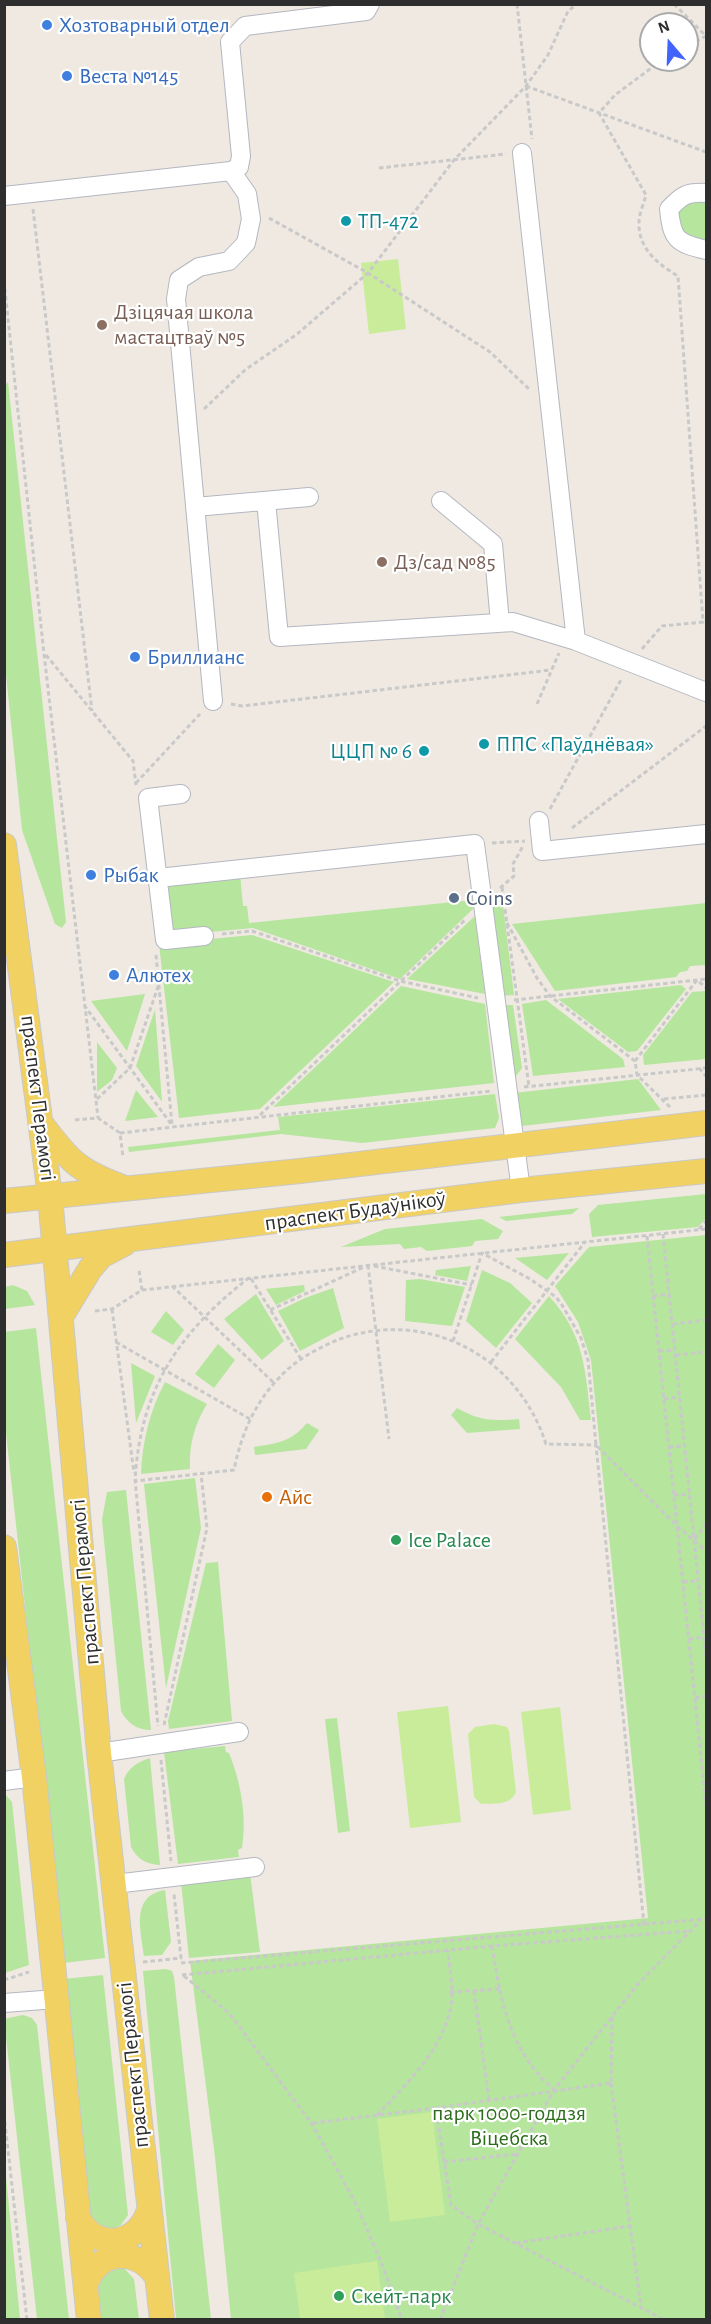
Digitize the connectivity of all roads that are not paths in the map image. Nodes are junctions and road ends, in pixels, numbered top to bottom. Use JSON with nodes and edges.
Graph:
{"nodes":[{"id":1,"x":370,"y":4,"type":"edge"},
{"id":2,"x":522,"y":153,"type":"road end"},
{"id":3,"x":231,"y":171,"type":"junction"},
{"id":4,"x":706,"y":193,"type":"edge"},
{"id":5,"x":4,"y":196,"type":"edge"},
{"id":6,"x":706,"y":250,"type":"edge"},
{"id":7,"x":309,"y":496,"type":"dead end"},
{"id":8,"x":266,"y":501,"type":"junction"},
{"id":9,"x":441,"y":501,"type":"dead end"},
{"id":10,"x":195,"y":507,"type":"junction"},
{"id":11,"x":500,"y":623,"type":"junction"},
{"id":12,"x":576,"y":641,"type":"junction"},
{"id":13,"x":706,"y":692,"type":"edge"},
{"id":14,"x":213,"y":701,"type":"road end"},
{"id":15,"x":181,"y":794,"type":"dead end"},
{"id":16,"x":539,"y":821,"type":"road end"},
{"id":17,"x":706,"y":834,"type":"edge"},
{"id":18,"x":4,"y":845,"type":"edge"},
{"id":19,"x":158,"y":878,"type":"junction"},
{"id":20,"x":204,"y":936,"type":"road end"},
{"id":21,"x":706,"y":1123,"type":"edge"},
{"id":22,"x":41,"y":1124,"type":"junction"},
{"id":23,"x":515,"y":1147,"type":"junction"},
{"id":24,"x":706,"y":1171,"type":"edge"},
{"id":25,"x":127,"y":1189,"type":"junction"},
{"id":26,"x":521,"y":1190,"type":"junction"},
{"id":27,"x":50,"y":1196,"type":"junction"},
{"id":28,"x":4,"y":1201,"type":"edge"},
{"id":29,"x":135,"y":1239,"type":"junction"},
{"id":30,"x":56,"y":1250,"type":"junction"},
{"id":31,"x":4,"y":1255,"type":"edge"},
{"id":32,"x":62,"y":1315,"type":"junction"},
{"id":33,"x":4,"y":1547,"type":"edge"},
{"id":34,"x":10,"y":1625,"type":"edge"},
{"id":35,"x":238,"y":1731,"type":"dead end"},
{"id":36,"x":99,"y":1752,"type":"junction"},
{"id":37,"x":34,"y":1777,"type":"junction"},
{"id":38,"x":4,"y":1780,"type":"edge"},
{"id":39,"x":255,"y":1867,"type":"dead end"},
{"id":40,"x":115,"y":1884,"type":"junction"},
{"id":41,"x":56,"y":1999,"type":"junction"},
{"id":42,"x":4,"y":2004,"type":"edge"},
{"id":43,"x":149,"y":2210,"type":"junction"},
{"id":44,"x":78,"y":2217,"type":"junction"},
{"id":45,"x":157,"y":2277,"type":"junction"},
{"id":46,"x":86,"y":2284,"type":"junction"},
{"id":47,"x":89,"y":2319,"type":"edge"},
{"id":48,"x":162,"y":2319,"type":"edge"}],
"edges":[{"from":1,"to":3,"type":"lane"},
{"from":2,"to":12,"type":"lane"},
{"from":3,"to":5,"type":"lane"},
{"from":3,"to":10,"type":"lane"},
{"from":4,"to":6,"type":"lane"},
{"from":7,"to":8,"type":"lane"},
{"from":8,"to":10,"type":"lane"},
{"from":8,"to":11,"type":"lane"},
{"from":9,"to":11,"type":"lane"},
{"from":10,"to":14,"type":"lane"},
{"from":11,"to":12,"type":"lane"},
{"from":12,"to":13,"type":"lane"},
{"from":15,"to":19,"type":"lane"},
{"from":16,"to":17,"type":"lane"},
{"from":18,"to":22,"type":"main road","name":"праспект Перамогі"},
{"from":19,"to":20,"type":"lane"},
{"from":19,"to":23,"type":"lane"},
{"from":21,"to":23,"type":"main road","name":"праспект Будаўнікоў"},
{"from":22,"to":25,"type":"main road"},
{"from":22,"to":27,"type":"main road","name":"праспект Перамогі"},
{"from":23,"to":25,"type":"main road","name":"праспект Будаўнікоў"},
{"from":23,"to":26,"type":"lane"},
{"from":24,"to":26,"type":"main road","name":"праспект Будаўнікоў"},
{"from":25,"to":27,"type":"main road","name":"праспект Будаўнікоў"},
{"from":26,"to":29,"type":"main road","name":"праспект Будаўнікоў"},
{"from":27,"to":28,"type":"main road","name":"праспект Будаўнікоў"},
{"from":27,"to":30,"type":"main road","name":"праспект Перамогі"},
{"from":29,"to":30,"type":"main road","name":"праспект Будаўнікоў"},
{"from":29,"to":32,"type":"main road"},
{"from":30,"to":31,"type":"main road","name":"праспект Будаўнікоў"},
{"from":30,"to":32,"type":"main road","name":"праспект Перамогі"},
{"from":32,"to":36,"type":"main road","name":"праспект Перамогі"},
{"from":33,"to":34,"type":"main road"},
{"from":34,"to":37,"type":"main road"},
{"from":35,"to":36,"type":"lane"},
{"from":36,"to":40,"type":"main road","name":"праспект Перамогі"},
{"from":37,"to":38,"type":"lane"},
{"from":37,"to":41,"type":"main road"},
{"from":39,"to":40,"type":"lane"},
{"from":40,"to":43,"type":"main road","name":"праспект Перамогі"},
{"from":41,"to":42,"type":"lane"},
{"from":41,"to":44,"type":"main road"},
{"from":43,"to":44,"type":"main road"},
{"from":43,"to":45,"type":"main road","name":"праспект Перамогі"},
{"from":44,"to":46,"type":"main road"},
{"from":45,"to":46,"type":"main road"},
{"from":45,"to":48,"type":"main road","name":"праспект Перамогі"},
{"from":46,"to":47,"type":"main road"}]}
